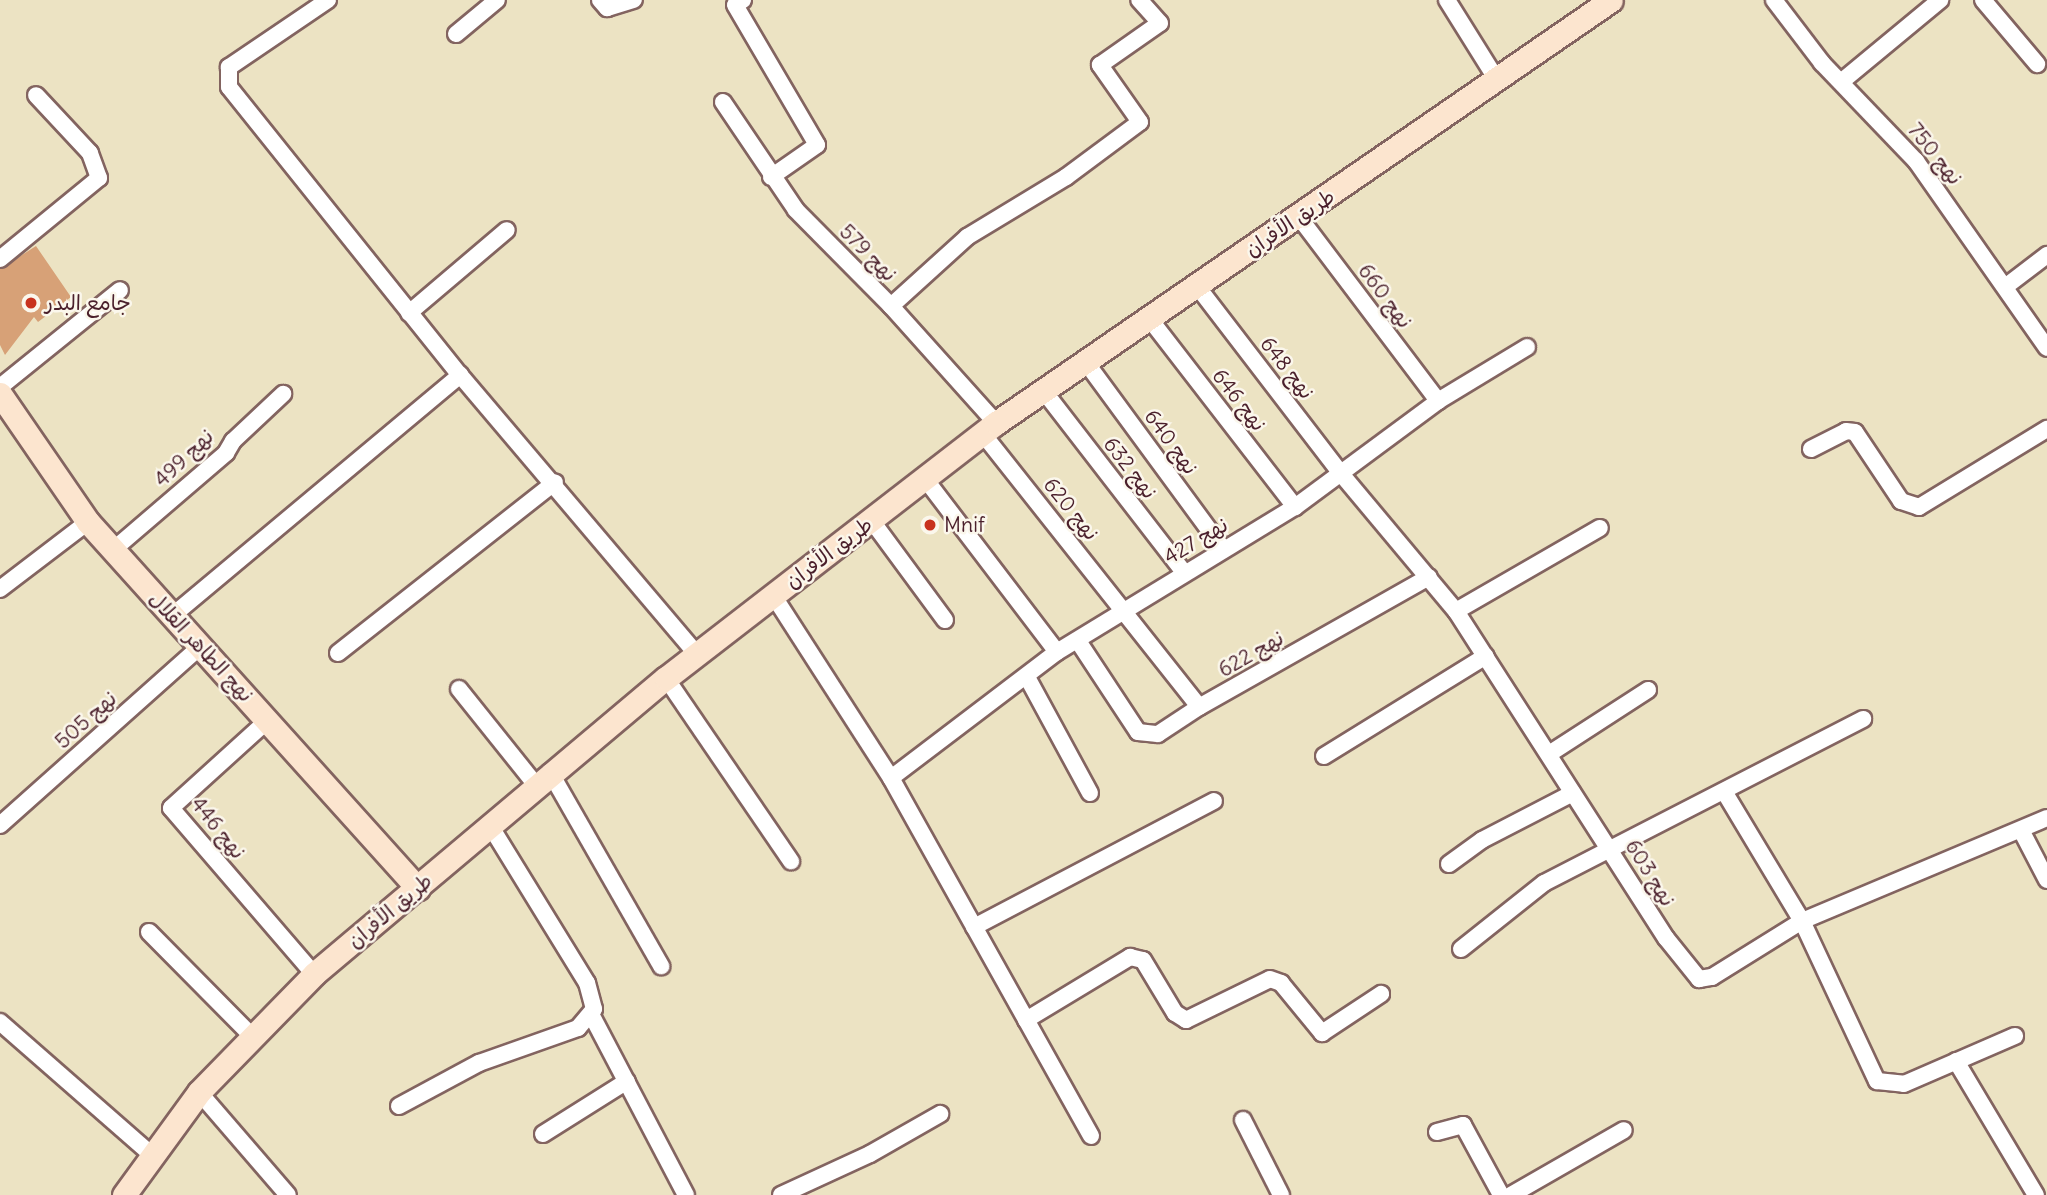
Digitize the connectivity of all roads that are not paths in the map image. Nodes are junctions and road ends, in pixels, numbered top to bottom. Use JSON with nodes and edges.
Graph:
{"nodes":[{"id":1,"x":328,"y":0,"type":"edge"},
{"id":2,"x":497,"y":0,"type":"edge"},
{"id":3,"x":634,"y":0,"type":"edge"},
{"id":4,"x":743,"y":0,"type":"edge"},
{"id":5,"x":1139,"y":0,"type":"edge"},
{"id":6,"x":1447,"y":0,"type":"edge"},
{"id":7,"x":1611,"y":0,"type":"edge"},
{"id":8,"x":1774,"y":0,"type":"edge"},
{"id":9,"x":1940,"y":0,"type":"edge"},
{"id":10,"x":1983,"y":0,"type":"edge"},
{"id":11,"x":603,"y":4,"type":"edge"},
{"id":12,"x":456,"y":34,"type":"dead end"},
{"id":13,"x":2037,"y":64,"type":"dead end"},
{"id":14,"x":1497,"y":80,"type":"junction"},
{"id":15,"x":1841,"y":82,"type":"junction"},
{"id":16,"x":36,"y":95,"type":"dead end"},
{"id":17,"x":723,"y":102,"type":"dead end"},
{"id":18,"x":771,"y":177,"type":"junction"},
{"id":19,"x":1299,"y":217,"type":"junction"},
{"id":20,"x":507,"y":230,"type":"dead end"},
{"id":21,"x":2047,"y":255,"type":"edge"},
{"id":22,"x":0,"y":259,"type":"edge"},
{"id":23,"x":1197,"y":286,"type":"junction"},
{"id":24,"x":2005,"y":286,"type":"junction"},
{"id":25,"x":120,"y":290,"type":"dead end"},
{"id":26,"x":891,"y":306,"type":"junction"},
{"id":27,"x":409,"y":313,"type":"junction"},
{"id":28,"x":1149,"y":318,"type":"junction"},
{"id":29,"x":1527,"y":346,"type":"dead end"},
{"id":30,"x":2047,"y":348,"type":"edge"},
{"id":31,"x":1085,"y":361,"type":"junction"},
{"id":32,"x":460,"y":375,"type":"junction"},
{"id":33,"x":0,"y":387,"type":"edge"},
{"id":34,"x":1044,"y":390,"type":"junction"},
{"id":35,"x":0,"y":394,"type":"edge"},
{"id":36,"x":283,"y":394,"type":"dead end"},
{"id":37,"x":1438,"y":401,"type":"junction"},
{"id":38,"x":990,"y":429,"type":"junction"},
{"id":39,"x":2047,"y":429,"type":"edge"},
{"id":40,"x":1811,"y":449,"type":"dead end"},
{"id":41,"x":1343,"y":476,"type":"junction"},
{"id":42,"x":926,"y":480,"type":"junction"},
{"id":43,"x":555,"y":482,"type":"junction"},
{"id":44,"x":1295,"y":507,"type":"junction"},
{"id":45,"x":872,"y":521,"type":"junction"},
{"id":46,"x":88,"y":522,"type":"junction"},
{"id":47,"x":1600,"y":528,"type":"dead end"},
{"id":48,"x":1223,"y":549,"type":"junction"},
{"id":49,"x":113,"y":550,"type":"junction"},
{"id":50,"x":1183,"y":571,"type":"junction"},
{"id":51,"x":1429,"y":577,"type":"junction"},
{"id":52,"x":0,"y":589,"type":"edge"},
{"id":53,"x":773,"y":595,"type":"junction"},
{"id":54,"x":1125,"y":611,"type":"junction"},
{"id":55,"x":1456,"y":611,"type":"junction"},
{"id":56,"x":172,"y":616,"type":"junction"},
{"id":57,"x":945,"y":620,"type":"dead end"},
{"id":58,"x":1078,"y":641,"type":"junction"},
{"id":59,"x":201,"y":646,"type":"junction"},
{"id":60,"x":1057,"y":652,"type":"junction"},
{"id":61,"x":338,"y":653,"type":"dead end"},
{"id":62,"x":697,"y":654,"type":"junction"},
{"id":63,"x":1486,"y":656,"type":"junction"},
{"id":64,"x":1027,"y":677,"type":"junction"},
{"id":65,"x":666,"y":678,"type":"junction"},
{"id":66,"x":459,"y":689,"type":"dead end"},
{"id":67,"x":1648,"y":690,"type":"dead end"},
{"id":68,"x":1199,"y":707,"type":"junction"},
{"id":69,"x":1863,"y":719,"type":"dead end"},
{"id":70,"x":268,"y":720,"type":"junction"},
{"id":71,"x":1549,"y":754,"type":"junction"},
{"id":72,"x":1324,"y":756,"type":"dead end"},
{"id":73,"x":891,"y":778,"type":"junction"},
{"id":74,"x":543,"y":779,"type":"junction"},
{"id":75,"x":1090,"y":793,"type":"dead end"},
{"id":76,"x":1573,"y":793,"type":"junction"},
{"id":77,"x":1725,"y":793,"type":"junction"},
{"id":78,"x":1214,"y":801,"type":"dead end"},
{"id":79,"x":2047,"y":818,"type":"edge"},
{"id":80,"x":489,"y":824,"type":"junction"},
{"id":81,"x":0,"y":825,"type":"edge"},
{"id":82,"x":2022,"y":832,"type":"junction"},
{"id":83,"x":1609,"y":847,"type":"junction"},
{"id":84,"x":791,"y":861,"type":"dead end"},
{"id":85,"x":1449,"y":864,"type":"dead end"},
{"id":86,"x":2047,"y":880,"type":"edge"},
{"id":87,"x":418,"y":888,"type":"junction"},
{"id":88,"x":1801,"y":921,"type":"junction"},
{"id":89,"x":974,"y":927,"type":"junction"},
{"id":90,"x":149,"y":932,"type":"dead end"},
{"id":91,"x":1461,"y":948,"type":"dead end"},
{"id":92,"x":662,"y":965,"type":"dead end"},
{"id":93,"x":314,"y":974,"type":"junction"},
{"id":94,"x":1381,"y":994,"type":"dead end"},
{"id":95,"x":592,"y":1016,"type":"junction"},
{"id":96,"x":1026,"y":1020,"type":"junction"},
{"id":97,"x":0,"y":1021,"type":"edge"},
{"id":98,"x":251,"y":1035,"type":"junction"},
{"id":99,"x":2015,"y":1036,"type":"dead end"},
{"id":100,"x":1955,"y":1061,"type":"junction"},
{"id":101,"x":627,"y":1081,"type":"junction"},
{"id":102,"x":200,"y":1092,"type":"junction"},
{"id":103,"x":399,"y":1106,"type":"dead end"},
{"id":104,"x":940,"y":1114,"type":"dead end"},
{"id":105,"x":1243,"y":1120,"type":"dead end"},
{"id":106,"x":1624,"y":1130,"type":"dead end"},
{"id":107,"x":1437,"y":1132,"type":"dead end"},
{"id":108,"x":543,"y":1134,"type":"dead end"},
{"id":109,"x":1091,"y":1136,"type":"dead end"},
{"id":110,"x":153,"y":1156,"type":"junction"},
{"id":111,"x":124,"y":1195,"type":"edge"},
{"id":112,"x":288,"y":1195,"type":"edge"},
{"id":113,"x":686,"y":1195,"type":"edge"},
{"id":114,"x":781,"y":1195,"type":"edge"},
{"id":115,"x":1281,"y":1195,"type":"edge"},
{"id":116,"x":1501,"y":1195,"type":"edge"},
{"id":117,"x":1511,"y":1195,"type":"edge"},
{"id":118,"x":2036,"y":1195,"type":"edge"}],
"edges":[{"from":1,"to":27,"type":"street"},
{"from":2,"to":12,"type":"street"},
{"from":3,"to":11,"type":"street"},
{"from":4,"to":18,"type":"street"},
{"from":5,"to":26,"type":"street"},
{"from":6,"to":14,"type":"street"},
{"from":7,"to":14,"type":"main road","name":"طريق الأفران"},
{"from":8,"to":15,"type":"street","name":"نهج 750"},
{"from":9,"to":15,"type":"street"},
{"from":10,"to":13,"type":"street"},
{"from":14,"to":19,"type":"main road","name":"طريق الأفران"},
{"from":15,"to":24,"type":"street","name":"نهج 750"},
{"from":16,"to":22,"type":"street"},
{"from":17,"to":18,"type":"street","name":"نهج 579"},
{"from":18,"to":26,"type":"street","name":"نهج 579"},
{"from":19,"to":23,"type":"main road","name":"طريق الأفران"},
{"from":19,"to":37,"type":"street","name":"نهج 660"},
{"from":20,"to":27,"type":"street"},
{"from":21,"to":24,"type":"street"},
{"from":23,"to":28,"type":"main road","name":"طريق الأفران"},
{"from":23,"to":41,"type":"street","name":"نهج 648"},
{"from":24,"to":30,"type":"street","name":"نهج 750"},
{"from":25,"to":33,"type":"street"},
{"from":26,"to":38,"type":"street","name":"نهج 579"},
{"from":27,"to":32,"type":"street"},
{"from":28,"to":31,"type":"main road","name":"طريق الأفران"},
{"from":28,"to":44,"type":"street","name":"نهج 646"},
{"from":29,"to":37,"type":"street","name":"نهج 427"},
{"from":31,"to":34,"type":"main road","name":"طريق الأفران"},
{"from":31,"to":48,"type":"street","name":"نهج 640"},
{"from":32,"to":43,"type":"street"},
{"from":32,"to":56,"type":"street"},
{"from":34,"to":38,"type":"main road","name":"طريق الأفران"},
{"from":34,"to":50,"type":"street","name":"نهج 632"},
{"from":35,"to":46,"type":"main road","name":"نهج الطاهر القلال"},
{"from":36,"to":49,"type":"street","name":"نهج 499"},
{"from":37,"to":41,"type":"street","name":"نهج 427"},
{"from":38,"to":42,"type":"main road","name":"طريق الأفران"},
{"from":38,"to":54,"type":"street","name":"نهج 620"},
{"from":39,"to":40,"type":"street"},
{"from":41,"to":44,"type":"street","name":"نهج 427"},
{"from":41,"to":51,"type":"street","name":"نهج 603"},
{"from":42,"to":45,"type":"main road","name":"طريق الأفران"},
{"from":42,"to":60,"type":"street"},
{"from":43,"to":61,"type":"street"},
{"from":43,"to":62,"type":"street"},
{"from":44,"to":48,"type":"street","name":"نهج 427"},
{"from":45,"to":53,"type":"main road","name":"طريق الأفران"},
{"from":45,"to":57,"type":"street"},
{"from":46,"to":49,"type":"main road","name":"نهج الطاهر القلال"},
{"from":46,"to":52,"type":"street"},
{"from":47,"to":55,"type":"street"},
{"from":48,"to":50,"type":"street","name":"نهج 427"},
{"from":49,"to":56,"type":"main road","name":"نهج الطاهر القلال"},
{"from":50,"to":54,"type":"street","name":"نهج 427"},
{"from":51,"to":55,"type":"street","name":"نهج 603"},
{"from":51,"to":68,"type":"street","name":"نهج 622"},
{"from":53,"to":62,"type":"main road","name":"طريق الأفران"},
{"from":53,"to":73,"type":"street"},
{"from":54,"to":58,"type":"street","name":"نهج 427"},
{"from":54,"to":68,"type":"street"},
{"from":55,"to":63,"type":"street","name":"نهج 603"},
{"from":56,"to":59,"type":"main road","name":"نهج الطاهر القلال"},
{"from":58,"to":60,"type":"street","name":"نهج 427"},
{"from":58,"to":68,"type":"street","name":"نهج 622"},
{"from":59,"to":70,"type":"main road","name":"نهج الطاهر القلال"},
{"from":59,"to":81,"type":"street","name":"نهج 505"},
{"from":60,"to":64,"type":"street","name":"نهج 427"},
{"from":62,"to":65,"type":"main road","name":"طريق الأفران"},
{"from":63,"to":71,"type":"street","name":"نهج 603"},
{"from":63,"to":72,"type":"street"},
{"from":64,"to":73,"type":"street","name":"نهج 427"},
{"from":64,"to":75,"type":"street"},
{"from":65,"to":74,"type":"main road","name":"طريق الأفران"},
{"from":65,"to":84,"type":"street"},
{"from":66,"to":74,"type":"street"},
{"from":67,"to":71,"type":"street"},
{"from":69,"to":77,"type":"street"},
{"from":70,"to":87,"type":"main road","name":"نهج الطاهر القلال"},
{"from":70,"to":93,"type":"street","name":"نهج 446"},
{"from":71,"to":76,"type":"street","name":"نهج 603"},
{"from":73,"to":89,"type":"street"},
{"from":74,"to":80,"type":"main road","name":"طريق الأفران"},
{"from":74,"to":92,"type":"street"},
{"from":76,"to":83,"type":"street","name":"نهج 603"},
{"from":76,"to":85,"type":"street"},
{"from":77,"to":83,"type":"street"},
{"from":77,"to":88,"type":"street"},
{"from":78,"to":89,"type":"street"},
{"from":79,"to":82,"type":"street","name":"نهج 603"},
{"from":80,"to":87,"type":"main road","name":"طريق الأفران"},
{"from":80,"to":95,"type":"street"},
{"from":82,"to":86,"type":"street"},
{"from":82,"to":88,"type":"street","name":"نهج 603"},
{"from":83,"to":88,"type":"street","name":"نهج 603"},
{"from":83,"to":91,"type":"street"},
{"from":87,"to":93,"type":"main road","name":"طريق الأفران"},
{"from":88,"to":100,"type":"street"},
{"from":89,"to":96,"type":"street"},
{"from":90,"to":98,"type":"street"},
{"from":93,"to":98,"type":"main road","name":"طريق الأفران"},
{"from":94,"to":96,"type":"street"},
{"from":95,"to":101,"type":"street"},
{"from":95,"to":103,"type":"street"},
{"from":96,"to":109,"type":"street"},
{"from":97,"to":110,"type":"street"},
{"from":98,"to":102,"type":"main road","name":"طريق الأفران"},
{"from":99,"to":100,"type":"street"},
{"from":100,"to":118,"type":"street"},
{"from":101,"to":108,"type":"street"},
{"from":101,"to":113,"type":"street"},
{"from":102,"to":110,"type":"main road","name":"طريق الأفران"},
{"from":102,"to":112,"type":"street"},
{"from":104,"to":114,"type":"street"},
{"from":105,"to":115,"type":"street"},
{"from":106,"to":117,"type":"street"},
{"from":107,"to":116,"type":"street"},
{"from":110,"to":111,"type":"main road","name":"طريق الأفران"}]}
